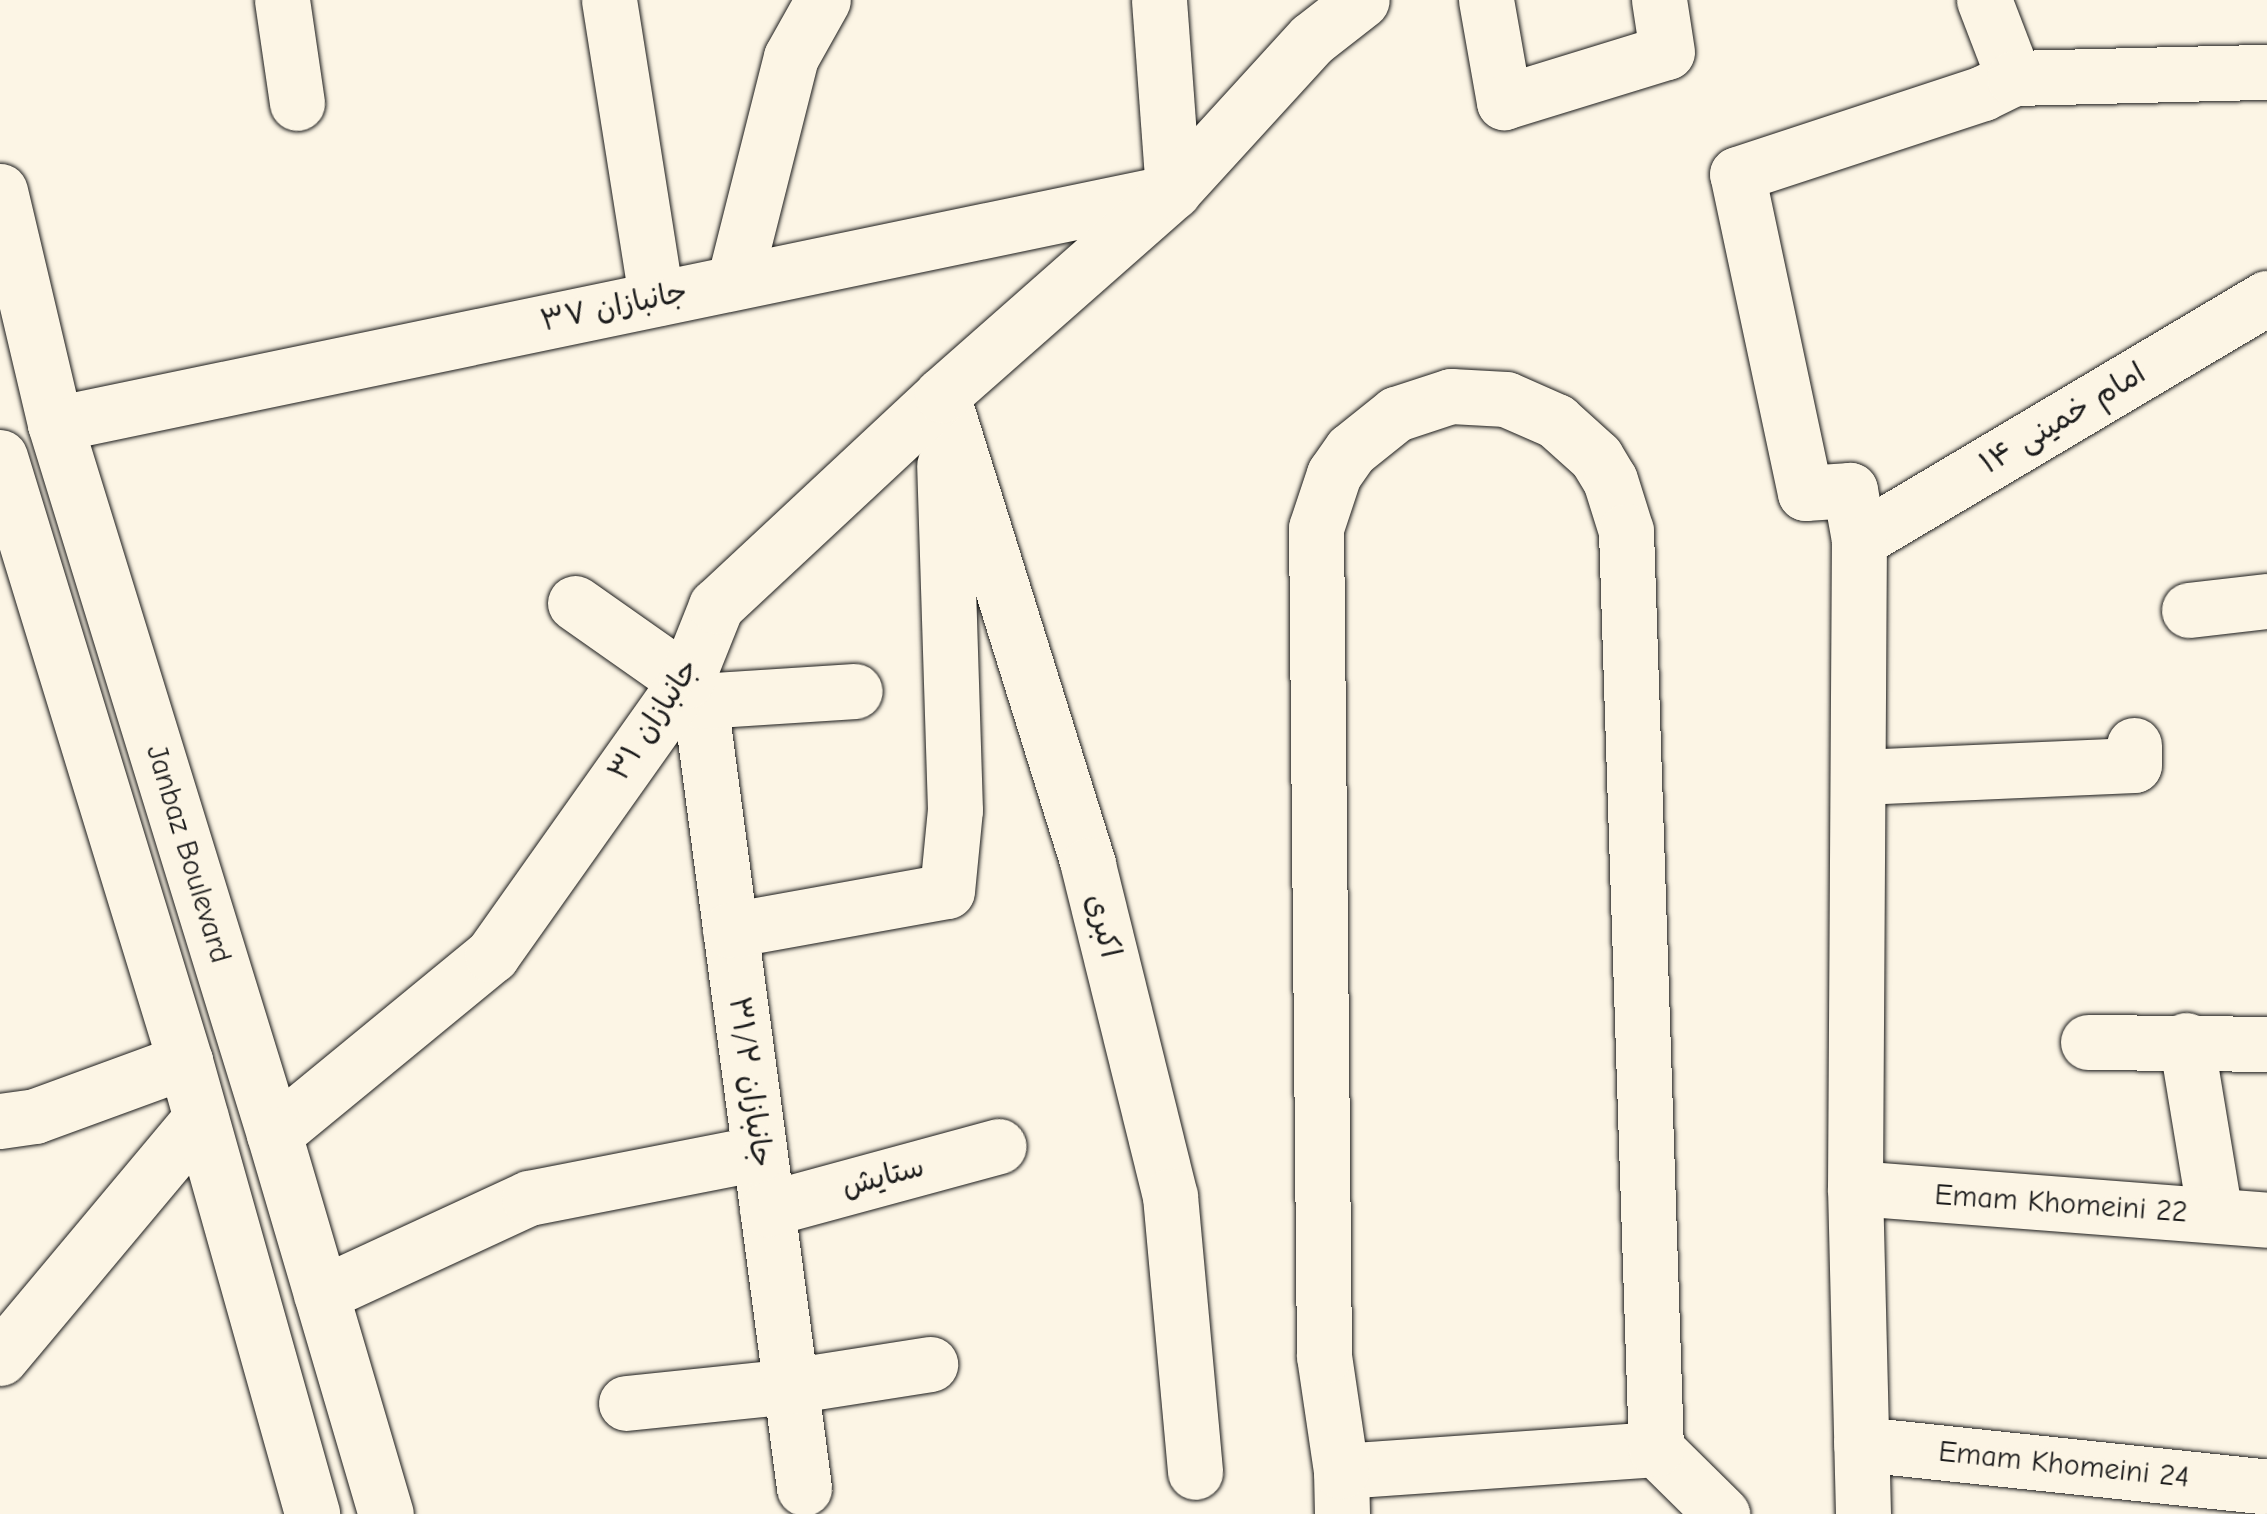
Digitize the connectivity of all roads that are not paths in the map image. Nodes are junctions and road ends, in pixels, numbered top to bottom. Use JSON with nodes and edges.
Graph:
{"nodes":[{"id":1,"x":282,"y":0,"type":"edge"},
{"id":2,"x":609,"y":0,"type":"edge"},
{"id":3,"x":823,"y":0,"type":"edge"},
{"id":4,"x":1159,"y":0,"type":"edge"},
{"id":5,"x":1362,"y":0,"type":"edge"},
{"id":6,"x":1486,"y":0,"type":"edge"},
{"id":7,"x":1984,"y":0,"type":"edge"},
{"id":8,"x":1663,"y":26,"type":"edge"},
{"id":9,"x":2267,"y":72,"type":"edge"},
{"id":10,"x":2014,"y":78,"type":"junction"},
{"id":11,"x":296,"y":103,"type":"dead end"},
{"id":12,"x":1173,"y":191,"type":"junction"},
{"id":13,"x":0,"y":192,"type":"edge"},
{"id":14,"x":734,"y":282,"type":"junction"},
{"id":15,"x":656,"y":298,"type":"junction"},
{"id":16,"x":2267,"y":298,"type":"edge"},
{"id":17,"x":942,"y":396,"type":"junction"},
{"id":18,"x":55,"y":424,"type":"junction"},
{"id":19,"x":0,"y":457,"type":"edge"},
{"id":20,"x":1859,"y":540,"type":"junction"},
{"id":21,"x":2267,"y":601,"type":"edge"},
{"id":22,"x":576,"y":603,"type":"dead end"},
{"id":23,"x":2188,"y":610,"type":"dead end"},
{"id":24,"x":693,"y":691,"type":"junction"},
{"id":25,"x":855,"y":691,"type":"dead end"},
{"id":26,"x":2134,"y":745,"type":"dead end"},
{"id":27,"x":1860,"y":778,"type":"junction"},
{"id":28,"x":730,"y":930,"type":"junction"},
{"id":29,"x":2186,"y":1040,"type":"junction"},
{"id":30,"x":2088,"y":1042,"type":"dead end"},
{"id":31,"x":2267,"y":1044,"type":"edge"},
{"id":32,"x":184,"y":1061,"type":"junction"},
{"id":33,"x":201,"y":1118,"type":"junction"},
{"id":34,"x":0,"y":1121,"type":"edge"},
{"id":35,"x":274,"y":1134,"type":"junction"},
{"id":36,"x":998,"y":1146,"type":"dead end"},
{"id":37,"x":760,"y":1154,"type":"junction"},
{"id":38,"x":1855,"y":1188,"type":"junction"},
{"id":39,"x":767,"y":1209,"type":"junction"},
{"id":40,"x":2241,"y":1217,"type":"edge"},
{"id":41,"x":322,"y":1294,"type":"junction"},
{"id":42,"x":0,"y":1358,"type":"edge"},
{"id":43,"x":930,"y":1364,"type":"dead end"},
{"id":44,"x":790,"y":1386,"type":"junction"},
{"id":45,"x":626,"y":1403,"type":"dead end"},
{"id":46,"x":1861,"y":1444,"type":"junction"},
{"id":47,"x":1656,"y":1449,"type":"junction"},
{"id":48,"x":1195,"y":1472,"type":"dead end"},
{"id":49,"x":2267,"y":1487,"type":"edge"},
{"id":50,"x":804,"y":1488,"type":"dead end"},
{"id":51,"x":1341,"y":1492,"type":"edge"},
{"id":52,"x":312,"y":1514,"type":"edge"},
{"id":53,"x":386,"y":1514,"type":"edge"},
{"id":54,"x":1722,"y":1514,"type":"edge"},
{"id":55,"x":1863,"y":1514,"type":"edge"}],
"edges":[{"from":1,"to":11,"type":"street"},
{"from":2,"to":15,"type":"street"},
{"from":3,"to":14,"type":"street"},
{"from":4,"to":12,"type":"street"},
{"from":5,"to":12,"type":"street","name":"جانبازان ۳۱"},
{"from":6,"to":8,"type":"street"},
{"from":7,"to":10,"type":"street"},
{"from":9,"to":10,"type":"street"},
{"from":10,"to":20,"type":"street"},
{"from":12,"to":14,"type":"street","name":"جانبازان ۳۷"},
{"from":12,"to":17,"type":"street","name":"جانبازان ۳۱"},
{"from":13,"to":18,"type":"street","name":"Janbaz Boulevard"},
{"from":14,"to":15,"type":"street","name":"جانبازان ۳۷"},
{"from":15,"to":18,"type":"street","name":"جانبازان ۳۷"},
{"from":16,"to":20,"type":"street","name":"امام خمینی ۱۴"},
{"from":17,"to":24,"type":"street","name":"جانبازان ۳۱"},
{"from":17,"to":28,"type":"street"},
{"from":17,"to":48,"type":"street","name":"اکبری"},
{"from":18,"to":35,"type":"street","name":"Janbaz Boulevard"},
{"from":19,"to":32,"type":"street"},
{"from":20,"to":27,"type":"street"},
{"from":21,"to":23,"type":"street"},
{"from":22,"to":24,"type":"street"},
{"from":24,"to":25,"type":"street"},
{"from":24,"to":28,"type":"street","name":"جانبازان ۳۱/۲"},
{"from":24,"to":35,"type":"street","name":"جانبازان ۳۱"},
{"from":26,"to":27,"type":"street"},
{"from":27,"to":38,"type":"street"},
{"from":28,"to":37,"type":"street","name":"جانبازان ۳۱/۲"},
{"from":29,"to":30,"type":"street"},
{"from":29,"to":31,"type":"street"},
{"from":29,"to":40,"type":"street"},
{"from":32,"to":33,"type":"street"},
{"from":32,"to":34,"type":"street"},
{"from":33,"to":42,"type":"street"},
{"from":33,"to":52,"type":"street"},
{"from":35,"to":41,"type":"street","name":"Janbaz Boulevard"},
{"from":36,"to":39,"type":"street","name":"ستایش"},
{"from":37,"to":39,"type":"street","name":"جانبازان ۳۱/۲"},
{"from":37,"to":41,"type":"street"},
{"from":38,"to":40,"type":"street","name":"Emam Khomeini 22"},
{"from":38,"to":46,"type":"street"},
{"from":39,"to":44,"type":"street","name":"جانبازان ۳۱/۲"},
{"from":41,"to":53,"type":"street","name":"Janbaz Boulevard"},
{"from":43,"to":44,"type":"street"},
{"from":44,"to":45,"type":"street"},
{"from":44,"to":50,"type":"street","name":"جانبازان ۳۱/۲"},
{"from":46,"to":49,"type":"street","name":"Emam Khomeini 24"},
{"from":46,"to":55,"type":"street"},
{"from":47,"to":51,"type":"street"},
{"from":47,"to":51,"type":"street"},
{"from":47,"to":54,"type":"street"}]}
